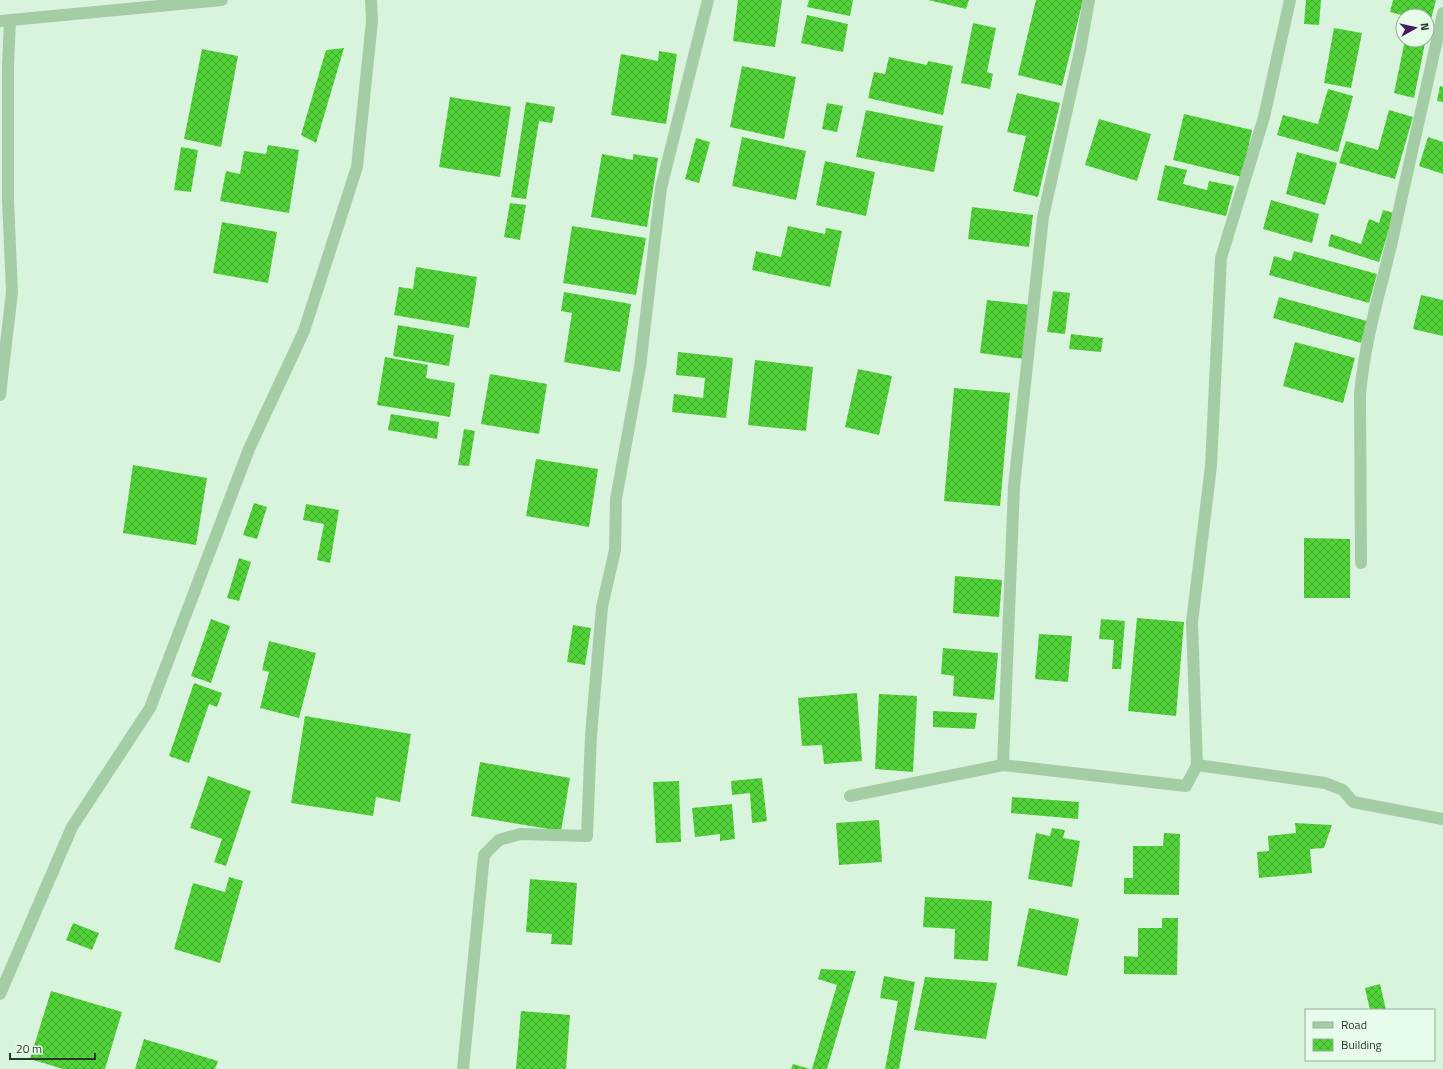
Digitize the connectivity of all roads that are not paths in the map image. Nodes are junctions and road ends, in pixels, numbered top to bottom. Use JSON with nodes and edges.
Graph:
{"nodes":[{"id":1,"x":222,"y":0,"type":"edge"},
{"id":2,"x":371,"y":0,"type":"edge"},
{"id":3,"x":708,"y":0,"type":"edge"},
{"id":4,"x":1089,"y":0,"type":"edge"},
{"id":5,"x":1290,"y":0,"type":"edge"},
{"id":6,"x":1443,"y":13,"type":"edge"},
{"id":7,"x":5,"y":21,"type":"edge"},
{"id":8,"x":0,"y":395,"type":"edge"},
{"id":9,"x":1361,"y":563,"type":"dead end"},
{"id":10,"x":1004,"y":765,"type":"junction"},
{"id":11,"x":1197,"y":765,"type":"junction"},
{"id":12,"x":850,"y":796,"type":"dead end"},
{"id":13,"x":1443,"y":819,"type":"edge"},
{"id":14,"x":0,"y":994,"type":"edge"},
{"id":15,"x":463,"y":1069,"type":"edge"}],
"edges":[{"from":1,"to":7,"type":"street"},
{"from":2,"to":14,"type":"street"},
{"from":3,"to":15,"type":"street"},
{"from":4,"to":10,"type":"street"},
{"from":5,"to":11,"type":"street"},
{"from":6,"to":9,"type":"street"},
{"from":7,"to":8,"type":"street"},
{"from":10,"to":11,"type":"street"},
{"from":10,"to":12,"type":"street"},
{"from":11,"to":13,"type":"street"}]}
